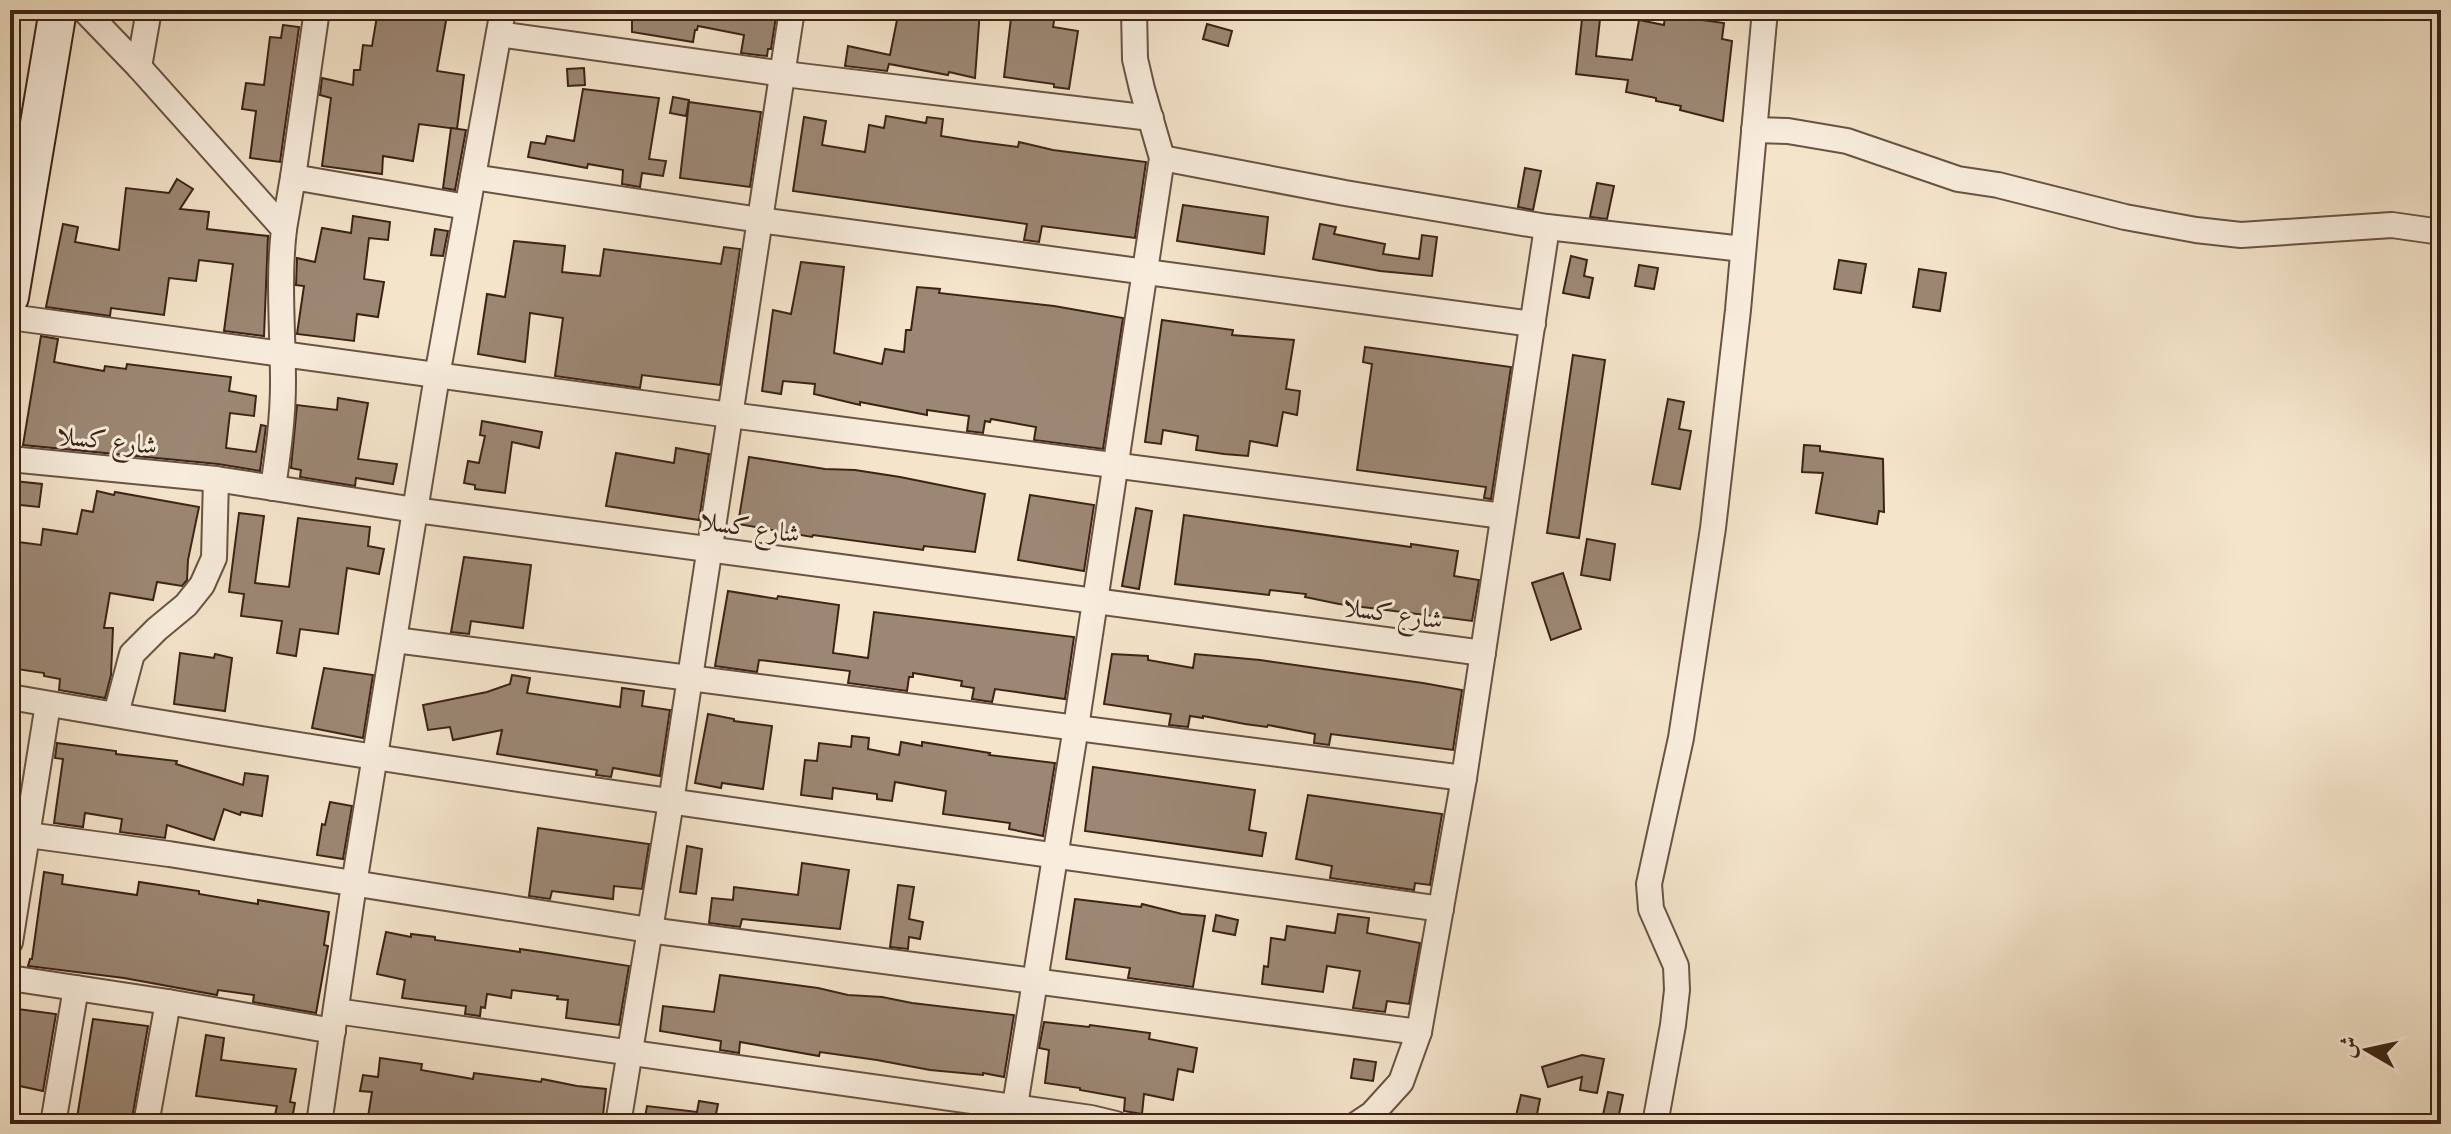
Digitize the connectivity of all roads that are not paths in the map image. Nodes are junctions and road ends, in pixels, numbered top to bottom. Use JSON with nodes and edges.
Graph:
{"nodes":[{"id":1,"x":58,"y":10,"type":"edge"},
{"id":2,"x":84,"y":10,"type":"edge"},
{"id":3,"x":149,"y":10,"type":"edge"},
{"id":4,"x":317,"y":10,"type":"edge"},
{"id":5,"x":503,"y":10,"type":"edge"},
{"id":6,"x":792,"y":10,"type":"edge"},
{"id":7,"x":1134,"y":10,"type":"edge"},
{"id":8,"x":1765,"y":10,"type":"edge"},
{"id":9,"x":499,"y":34,"type":"junction"},
{"id":10,"x":139,"y":67,"type":"junction"},
{"id":11,"x":784,"y":74,"type":"junction"},
{"id":12,"x":1151,"y":118,"type":"junction"},
{"id":13,"x":1754,"y":130,"type":"junction"},
{"id":14,"x":22,"y":150,"type":"edge"},
{"id":15,"x":1162,"y":158,"type":"junction"},
{"id":16,"x":293,"y":177,"type":"junction"},
{"id":17,"x":473,"y":177,"type":"junction"},
{"id":18,"x":467,"y":207,"type":"junction"},
{"id":19,"x":760,"y":220,"type":"junction"},
{"id":20,"x":1547,"y":227,"type":"junction"},
{"id":21,"x":284,"y":229,"type":"junction"},
{"id":22,"x":2441,"y":232,"type":"edge"},
{"id":23,"x":1743,"y":249,"type":"junction"},
{"id":24,"x":1145,"y":272,"type":"junction"},
{"id":25,"x":10,"y":297,"type":"edge"},
{"id":26,"x":10,"y":317,"type":"edge"},
{"id":27,"x":1533,"y":324,"type":"junction"},
{"id":28,"x":283,"y":355,"type":"junction"},
{"id":29,"x":437,"y":376,"type":"junction"},
{"id":30,"x":730,"y":415,"type":"junction"},
{"id":31,"x":10,"y":459,"type":"edge"},
{"id":32,"x":1116,"y":465,"type":"junction"},
{"id":33,"x":216,"y":479,"type":"junction"},
{"id":34,"x":273,"y":488,"type":"junction"},
{"id":35,"x":415,"y":510,"type":"junction"},
{"id":36,"x":1503,"y":516,"type":"junction"},
{"id":37,"x":709,"y":550,"type":"junction"},
{"id":38,"x":1094,"y":601,"type":"junction"},
{"id":39,"x":395,"y":640,"type":"junction"},
{"id":40,"x":1483,"y":653,"type":"junction"},
{"id":41,"x":688,"y":677,"type":"junction"},
{"id":42,"x":10,"y":697,"type":"edge"},
{"id":43,"x":48,"y":704,"type":"junction"},
{"id":44,"x":116,"y":714,"type":"junction"},
{"id":45,"x":1076,"y":727,"type":"junction"},
{"id":46,"x":375,"y":757,"type":"junction"},
{"id":47,"x":1464,"y":778,"type":"junction"},
{"id":48,"x":671,"y":802,"type":"junction"},
{"id":49,"x":28,"y":835,"type":"junction"},
{"id":50,"x":1056,"y":855,"type":"junction"},
{"id":51,"x":354,"y":884,"type":"junction"},
{"id":52,"x":1441,"y":909,"type":"junction"},
{"id":53,"x":649,"y":930,"type":"junction"},
{"id":54,"x":10,"y":942,"type":"edge"},
{"id":55,"x":10,"y":978,"type":"edge"},
{"id":56,"x":1035,"y":983,"type":"junction"},
{"id":57,"x":76,"y":988,"type":"junction"},
{"id":58,"x":168,"y":1002,"type":"junction"},
{"id":59,"x":334,"y":1021,"type":"junction"},
{"id":60,"x":1419,"y":1032,"type":"junction"},
{"id":61,"x":630,"y":1051,"type":"junction"},
{"id":62,"x":1013,"y":1116,"type":"edge"},
{"id":63,"x":53,"y":1124,"type":"edge"},
{"id":64,"x":146,"y":1124,"type":"edge"},
{"id":65,"x":319,"y":1124,"type":"edge"},
{"id":66,"x":618,"y":1124,"type":"edge"},
{"id":67,"x":1116,"y":1124,"type":"edge"},
{"id":68,"x":1357,"y":1124,"type":"edge"},
{"id":69,"x":1655,"y":1124,"type":"edge"}],
"edges":[{"from":1,"to":14,"type":"main road"},
{"from":2,"to":10,"type":"street"},
{"from":3,"to":10,"type":"street"},
{"from":4,"to":16,"type":"street"},
{"from":5,"to":9,"type":"street"},
{"from":6,"to":11,"type":"street"},
{"from":7,"to":12,"type":"street"},
{"from":8,"to":13,"type":"street"},
{"from":9,"to":11,"type":"street"},
{"from":9,"to":17,"type":"street"},
{"from":10,"to":21,"type":"street"},
{"from":11,"to":12,"type":"street"},
{"from":11,"to":19,"type":"street"},
{"from":12,"to":15,"type":"street"},
{"from":13,"to":22,"type":"street"},
{"from":13,"to":23,"type":"street"},
{"from":14,"to":25,"type":"main road"},
{"from":15,"to":20,"type":"street"},
{"from":15,"to":24,"type":"street"},
{"from":16,"to":18,"type":"street"},
{"from":16,"to":21,"type":"street"},
{"from":17,"to":18,"type":"street"},
{"from":17,"to":19,"type":"street"},
{"from":18,"to":29,"type":"street"},
{"from":19,"to":24,"type":"street"},
{"from":19,"to":30,"type":"street"},
{"from":20,"to":23,"type":"street"},
{"from":20,"to":27,"type":"street"},
{"from":21,"to":28,"type":"street"},
{"from":23,"to":69,"type":"street"},
{"from":24,"to":27,"type":"street"},
{"from":24,"to":32,"type":"street"},
{"from":26,"to":28,"type":"street"},
{"from":27,"to":36,"type":"street"},
{"from":28,"to":29,"type":"street"},
{"from":28,"to":34,"type":"street"},
{"from":29,"to":30,"type":"street"},
{"from":29,"to":35,"type":"street"},
{"from":30,"to":32,"type":"street"},
{"from":30,"to":37,"type":"street"},
{"from":31,"to":33,"type":"street","name":"شارع كسلا"},
{"from":32,"to":36,"type":"street"},
{"from":32,"to":38,"type":"street"},
{"from":33,"to":34,"type":"street","name":"شارع كسلا"},
{"from":33,"to":44,"type":"street"},
{"from":34,"to":35,"type":"street","name":"شارع كسلا"},
{"from":35,"to":37,"type":"street","name":"شارع كسلا"},
{"from":35,"to":39,"type":"street"},
{"from":36,"to":40,"type":"street"},
{"from":37,"to":38,"type":"street","name":"شارع كسلا"},
{"from":37,"to":41,"type":"street"},
{"from":38,"to":40,"type":"street","name":"شارع كسلا"},
{"from":38,"to":45,"type":"street"},
{"from":39,"to":41,"type":"street"},
{"from":39,"to":46,"type":"street"},
{"from":40,"to":47,"type":"street"},
{"from":41,"to":45,"type":"street"},
{"from":41,"to":48,"type":"street"},
{"from":42,"to":43,"type":"street"},
{"from":43,"to":44,"type":"street"},
{"from":43,"to":49,"type":"street"},
{"from":44,"to":46,"type":"street"},
{"from":45,"to":47,"type":"street"},
{"from":45,"to":50,"type":"street"},
{"from":46,"to":48,"type":"street"},
{"from":46,"to":51,"type":"street"},
{"from":47,"to":52,"type":"street"},
{"from":48,"to":50,"type":"street"},
{"from":48,"to":53,"type":"street"},
{"from":49,"to":51,"type":"street"},
{"from":49,"to":54,"type":"street"},
{"from":50,"to":52,"type":"street"},
{"from":50,"to":56,"type":"street"},
{"from":51,"to":53,"type":"street"},
{"from":51,"to":59,"type":"street"},
{"from":52,"to":60,"type":"street"},
{"from":53,"to":56,"type":"street"},
{"from":53,"to":61,"type":"street"},
{"from":55,"to":57,"type":"street"},
{"from":56,"to":60,"type":"street"},
{"from":56,"to":62,"type":"street"},
{"from":57,"to":58,"type":"street"},
{"from":57,"to":63,"type":"street"},
{"from":58,"to":59,"type":"street"},
{"from":58,"to":64,"type":"street"},
{"from":59,"to":61,"type":"street"},
{"from":59,"to":65,"type":"street"},
{"from":60,"to":68,"type":"street"},
{"from":61,"to":62,"type":"street"},
{"from":61,"to":66,"type":"street"},
{"from":62,"to":67,"type":"street"}]}
